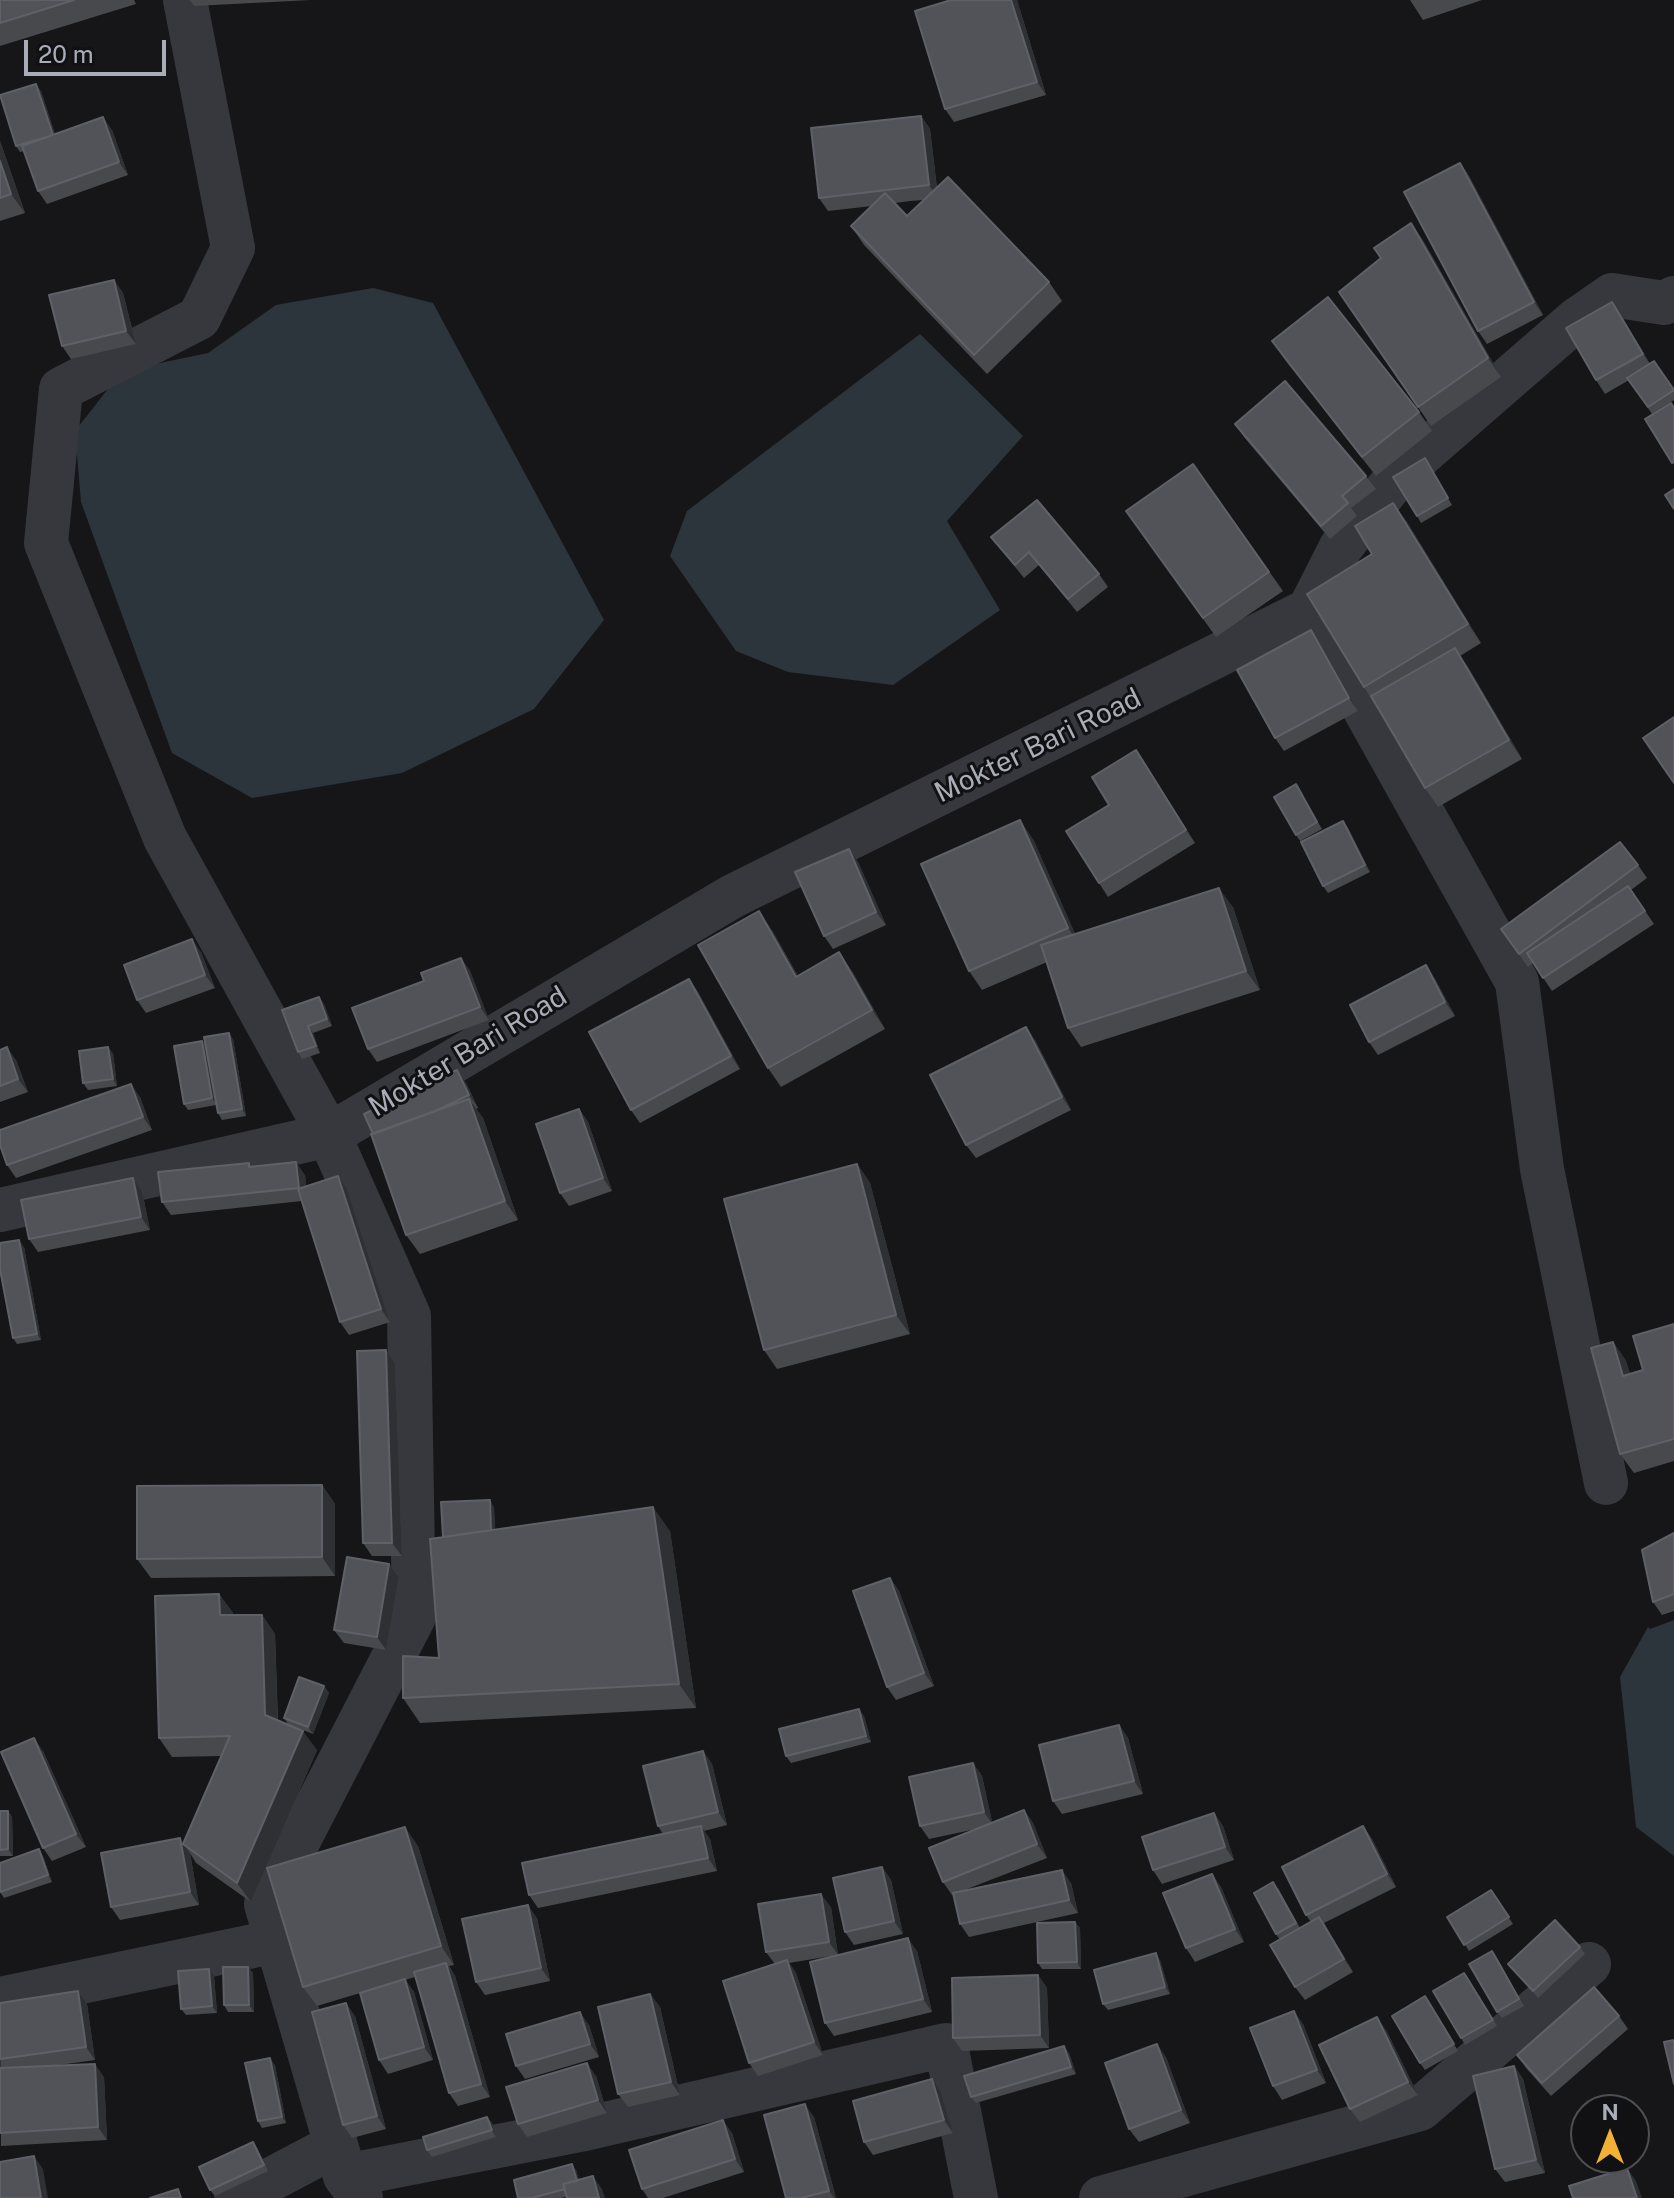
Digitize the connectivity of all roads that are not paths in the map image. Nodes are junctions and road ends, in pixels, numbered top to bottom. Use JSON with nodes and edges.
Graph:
{"nodes":[{"id":1,"x":185,"y":0,"type":"edge"},
{"id":2,"x":1674,"y":298,"type":"edge"},
{"id":3,"x":1309,"y":610,"type":"junction"},
{"id":4,"x":329,"y":1135,"type":"junction"},
{"id":5,"x":0,"y":1210,"type":"edge"},
{"id":6,"x":1606,"y":1483,"type":"dead end"},
{"id":7,"x":277,"y":1941,"type":"junction"},
{"id":8,"x":1589,"y":1964,"type":"dead end"},
{"id":9,"x":0,"y":1999,"type":"edge"},
{"id":10,"x":347,"y":2173,"type":"edge"},
{"id":11,"x":236,"y":2198,"type":"edge"},
{"id":12,"x":976,"y":2198,"type":"edge"},
{"id":13,"x":1101,"y":2198,"type":"edge"}],
"edges":[{"from":1,"to":4,"type":"street"},
{"from":2,"to":3,"type":"street"},
{"from":3,"to":4,"type":"street","name":"Mokter Bari Road"},
{"from":3,"to":6,"type":"street"},
{"from":4,"to":5,"type":"street","name":"Mokter Bari Road"},
{"from":4,"to":7,"type":"street"},
{"from":7,"to":9,"type":"street"},
{"from":7,"to":10,"type":"street"},
{"from":8,"to":13,"type":"street"},
{"from":10,"to":11,"type":"street"},
{"from":10,"to":12,"type":"street"}]}
